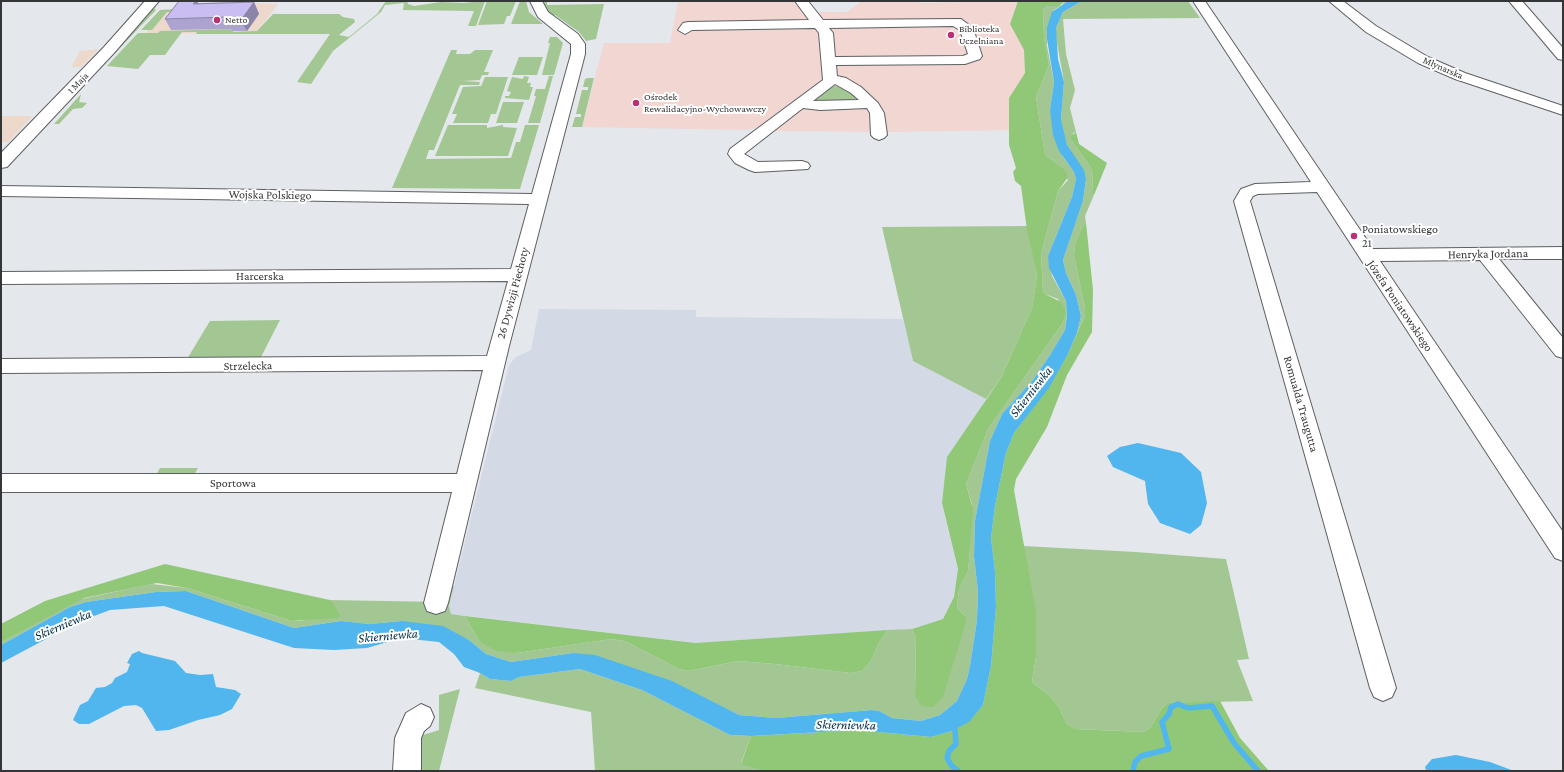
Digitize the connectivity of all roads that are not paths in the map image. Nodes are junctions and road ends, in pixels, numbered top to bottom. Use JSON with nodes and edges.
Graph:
{"nodes":[{"id":1,"x":152,"y":1,"type":"edge"},
{"id":2,"x":536,"y":1,"type":"edge"},
{"id":3,"x":801,"y":1,"type":"edge"},
{"id":4,"x":1198,"y":1,"type":"edge"},
{"id":5,"x":1335,"y":1,"type":"edge"},
{"id":6,"x":1515,"y":1,"type":"edge"},
{"id":7,"x":820,"y":24,"type":"junction"},
{"id":8,"x":685,"y":30,"type":"dead end"},
{"id":9,"x":1563,"y":56,"type":"edge"},
{"id":10,"x":829,"y":61,"type":"junction"},
{"id":11,"x":830,"y":79,"type":"junction"},
{"id":12,"x":800,"y":103,"type":"junction"},
{"id":13,"x":871,"y":103,"type":"junction"},
{"id":14,"x":1563,"y":111,"type":"edge"},
{"id":15,"x":879,"y":135,"type":"dead end"},
{"id":16,"x":1,"y":163,"type":"edge"},
{"id":17,"x":802,"y":166,"type":"dead end"},
{"id":18,"x":1321,"y":187,"type":"junction"},
{"id":19,"x":1,"y":191,"type":"edge"},
{"id":20,"x":539,"y":199,"type":"junction"},
{"id":21,"x":1563,"y":253,"type":"edge"},
{"id":22,"x":1366,"y":254,"type":"junction"},
{"id":23,"x":1485,"y":254,"type":"junction"},
{"id":24,"x":518,"y":275,"type":"junction"},
{"id":25,"x":1,"y":278,"type":"edge"},
{"id":26,"x":1563,"y":351,"type":"edge"},
{"id":27,"x":495,"y":363,"type":"junction"},
{"id":28,"x":1,"y":366,"type":"edge"},
{"id":29,"x":1,"y":483,"type":"edge"},
{"id":30,"x":466,"y":483,"type":"junction"},
{"id":31,"x":1563,"y":551,"type":"edge"},
{"id":32,"x":436,"y":603,"type":"dead end"},
{"id":33,"x":1383,"y":688,"type":"dead end"},
{"id":34,"x":421,"y":717,"type":"dead end"},
{"id":35,"x":407,"y":771,"type":"edge"}],
"edges":[{"from":1,"to":16,"type":"main road","name":"1 Maja"},
{"from":2,"to":20,"type":"street","name":"26 Dywizji Piechoty"},
{"from":3,"to":7,"type":"street"},
{"from":4,"to":18,"type":"street","name":"Józefa Poniatowskiego"},
{"from":5,"to":14,"type":"street","name":"Młynarska"},
{"from":6,"to":9,"type":"street"},
{"from":7,"to":8,"type":"street"},
{"from":7,"to":10,"type":"street"},
{"from":7,"to":10,"type":"street"},
{"from":10,"to":11,"type":"street"},
{"from":11,"to":12,"type":"street"},
{"from":11,"to":13,"type":"street"},
{"from":12,"to":13,"type":"street"},
{"from":12,"to":17,"type":"street"},
{"from":13,"to":15,"type":"street"},
{"from":18,"to":22,"type":"street","name":"Józefa Poniatowskiego"},
{"from":18,"to":33,"type":"street","name":"Romualda Traugutta"},
{"from":19,"to":20,"type":"street","name":"Wojska Polskiego"},
{"from":20,"to":24,"type":"street","name":"26 Dywizji Piechoty"},
{"from":21,"to":23,"type":"street","name":"Henryka Jordana"},
{"from":22,"to":23,"type":"street","name":"Henryka Jordana"},
{"from":22,"to":31,"type":"street","name":"Józefa Poniatowskiego"},
{"from":23,"to":26,"type":"street"},
{"from":24,"to":25,"type":"street","name":"Harcerska"},
{"from":24,"to":27,"type":"street","name":"26 Dywizji Piechoty"},
{"from":27,"to":28,"type":"street","name":"Strzelecka"},
{"from":27,"to":30,"type":"street","name":"26 Dywizji Piechoty"},
{"from":29,"to":30,"type":"street","name":"Sportowa"},
{"from":30,"to":32,"type":"street","name":"26 Dywizji Piechoty"},
{"from":34,"to":35,"type":"street"}]}
